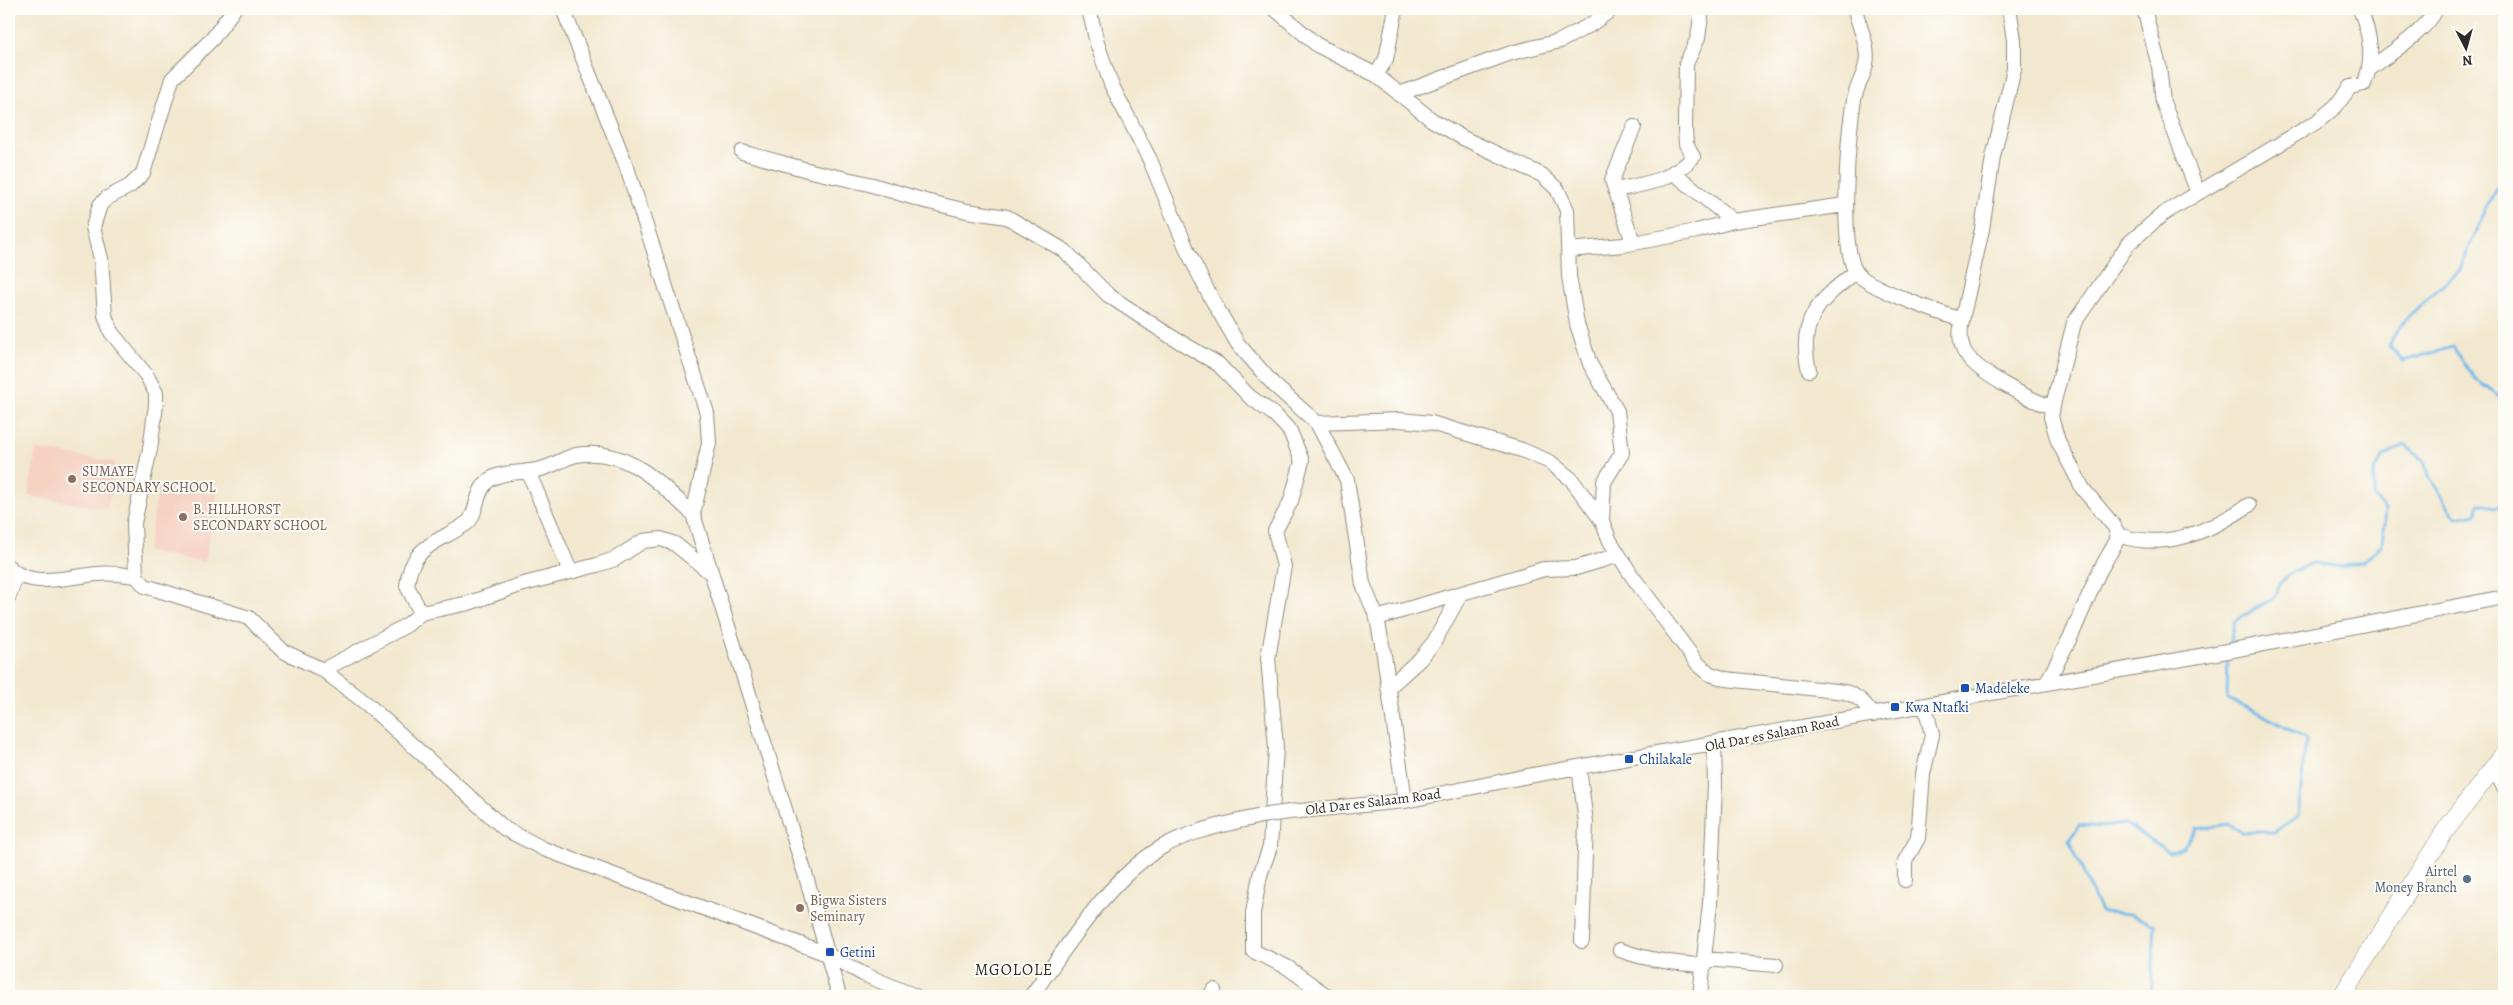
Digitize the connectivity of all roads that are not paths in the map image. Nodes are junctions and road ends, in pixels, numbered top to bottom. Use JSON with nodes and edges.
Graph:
{"nodes":[{"id":1,"x":234,"y":9,"type":"edge"},
{"id":2,"x":563,"y":9,"type":"edge"},
{"id":3,"x":1089,"y":9,"type":"edge"},
{"id":4,"x":1275,"y":9,"type":"edge"},
{"id":5,"x":1396,"y":9,"type":"edge"},
{"id":6,"x":1612,"y":9,"type":"edge"},
{"id":7,"x":1702,"y":9,"type":"edge"},
{"id":8,"x":1855,"y":9,"type":"edge"},
{"id":9,"x":2144,"y":9,"type":"edge"},
{"id":10,"x":2360,"y":9,"type":"edge"},
{"id":11,"x":2436,"y":9,"type":"edge"},
{"id":12,"x":2010,"y":14,"type":"dead end"},
{"id":13,"x":2371,"y":68,"type":"junction"},
{"id":14,"x":1376,"y":75,"type":"junction"},
{"id":15,"x":1399,"y":94,"type":"junction"},
{"id":16,"x":1634,"y":127,"type":"dead end"},
{"id":17,"x":742,"y":152,"type":"dead end"},
{"id":18,"x":1673,"y":172,"type":"junction"},
{"id":19,"x":1614,"y":190,"type":"junction"},
{"id":20,"x":2198,"y":193,"type":"junction"},
{"id":21,"x":1846,"y":205,"type":"junction"},
{"id":22,"x":1733,"y":221,"type":"junction"},
{"id":23,"x":1633,"y":242,"type":"junction"},
{"id":24,"x":1569,"y":250,"type":"junction"},
{"id":25,"x":1856,"y":272,"type":"junction"},
{"id":26,"x":1962,"y":320,"type":"junction"},
{"id":27,"x":1809,"y":370,"type":"dead end"},
{"id":28,"x":2052,"y":407,"type":"junction"},
{"id":29,"x":1317,"y":423,"type":"junction"},
{"id":30,"x":528,"y":472,"type":"junction"},
{"id":31,"x":2249,"y":505,"type":"dead end"},
{"id":32,"x":693,"y":514,"type":"junction"},
{"id":33,"x":1602,"y":521,"type":"junction"},
{"id":34,"x":2118,"y":535,"type":"junction"},
{"id":35,"x":1619,"y":556,"type":"junction"},
{"id":36,"x":12,"y":571,"type":"edge"},
{"id":37,"x":570,"y":571,"type":"junction"},
{"id":38,"x":712,"y":574,"type":"junction"},
{"id":39,"x":136,"y":576,"type":"junction"},
{"id":40,"x":1460,"y":595,"type":"junction"},
{"id":41,"x":9,"y":596,"type":"edge"},
{"id":42,"x":2504,"y":598,"type":"edge"},
{"id":43,"x":421,"y":613,"type":"junction"},
{"id":44,"x":1377,"y":618,"type":"junction"},
{"id":45,"x":323,"y":670,"type":"junction"},
{"id":46,"x":2047,"y":682,"type":"junction"},
{"id":47,"x":1388,"y":688,"type":"junction"},
{"id":48,"x":1925,"y":705,"type":"junction"},
{"id":49,"x":1872,"y":715,"type":"junction"},
{"id":50,"x":1714,"y":745,"type":"junction"},
{"id":51,"x":2499,"y":760,"type":"edge"},
{"id":52,"x":1579,"y":767,"type":"junction"},
{"id":53,"x":2504,"y":788,"type":"edge"},
{"id":54,"x":1405,"y":801,"type":"junction"},
{"id":55,"x":1905,"y":880,"type":"dead end"},
{"id":56,"x":1582,"y":941,"type":"dead end"},
{"id":57,"x":1620,"y":950,"type":"dead end"},
{"id":58,"x":827,"y":954,"type":"junction"},
{"id":59,"x":1705,"y":962,"type":"junction"},
{"id":60,"x":1776,"y":965,"type":"dead end"},
{"id":61,"x":839,"y":996,"type":"edge"},
{"id":62,"x":915,"y":996,"type":"edge"},
{"id":63,"x":1031,"y":996,"type":"edge"},
{"id":64,"x":1327,"y":996,"type":"edge"},
{"id":65,"x":1700,"y":996,"type":"edge"},
{"id":66,"x":2342,"y":996,"type":"edge"}],
"edges":[{"from":1,"to":39,"type":"street"},
{"from":2,"to":32,"type":"street"},
{"from":3,"to":29,"type":"street"},
{"from":4,"to":14,"type":"street"},
{"from":5,"to":14,"type":"street"},
{"from":6,"to":15,"type":"street"},
{"from":7,"to":18,"type":"street"},
{"from":8,"to":21,"type":"street"},
{"from":9,"to":20,"type":"street"},
{"from":10,"to":13,"type":"street"},
{"from":11,"to":13,"type":"street"},
{"from":12,"to":26,"type":"street"},
{"from":13,"to":20,"type":"street"},
{"from":14,"to":15,"type":"street"},
{"from":15,"to":24,"type":"street"},
{"from":16,"to":19,"type":"street"},
{"from":17,"to":64,"type":"street"},
{"from":18,"to":19,"type":"street"},
{"from":18,"to":22,"type":"street"},
{"from":19,"to":23,"type":"street"},
{"from":20,"to":28,"type":"street"},
{"from":21,"to":22,"type":"street"},
{"from":21,"to":25,"type":"street"},
{"from":22,"to":23,"type":"street"},
{"from":23,"to":24,"type":"street"},
{"from":24,"to":33,"type":"street"},
{"from":25,"to":26,"type":"street"},
{"from":25,"to":27,"type":"street"},
{"from":26,"to":28,"type":"street"},
{"from":28,"to":34,"type":"street"},
{"from":29,"to":33,"type":"street"},
{"from":29,"to":44,"type":"street"},
{"from":30,"to":32,"type":"street"},
{"from":30,"to":37,"type":"street"},
{"from":30,"to":43,"type":"street"},
{"from":31,"to":34,"type":"street"},
{"from":32,"to":38,"type":"street"},
{"from":33,"to":35,"type":"street"},
{"from":34,"to":46,"type":"street"},
{"from":35,"to":40,"type":"street"},
{"from":35,"to":49,"type":"street"},
{"from":36,"to":39,"type":"street"},
{"from":36,"to":41,"type":"street"},
{"from":37,"to":38,"type":"street"},
{"from":37,"to":43,"type":"street"},
{"from":38,"to":58,"type":"street"},
{"from":39,"to":45,"type":"street"},
{"from":40,"to":44,"type":"street"},
{"from":40,"to":47,"type":"street"},
{"from":42,"to":46,"type":"street","name":"Old Dar es Salaam Road"},
{"from":43,"to":45,"type":"street"},
{"from":44,"to":47,"type":"street"},
{"from":45,"to":58,"type":"street"},
{"from":46,"to":48,"type":"street","name":"Old Dar es Salaam Road"},
{"from":47,"to":54,"type":"street"},
{"from":48,"to":49,"type":"street","name":"Old Dar es Salaam Road"},
{"from":48,"to":55,"type":"street"},
{"from":49,"to":50,"type":"street","name":"Old Dar es Salaam Road"},
{"from":50,"to":52,"type":"street","name":"Old Dar es Salaam Road"},
{"from":50,"to":59,"type":"street"},
{"from":51,"to":53,"type":"street"},
{"from":51,"to":66,"type":"main road"},
{"from":52,"to":54,"type":"street","name":"Old Dar es Salaam Road"},
{"from":52,"to":56,"type":"street"},
{"from":54,"to":63,"type":"street","name":"Old Dar es Salaam Road","bridge":true},
{"from":57,"to":59,"type":"street"},
{"from":58,"to":61,"type":"street"},
{"from":58,"to":62,"type":"street"},
{"from":59,"to":60,"type":"street"},
{"from":59,"to":65,"type":"street"}]}
